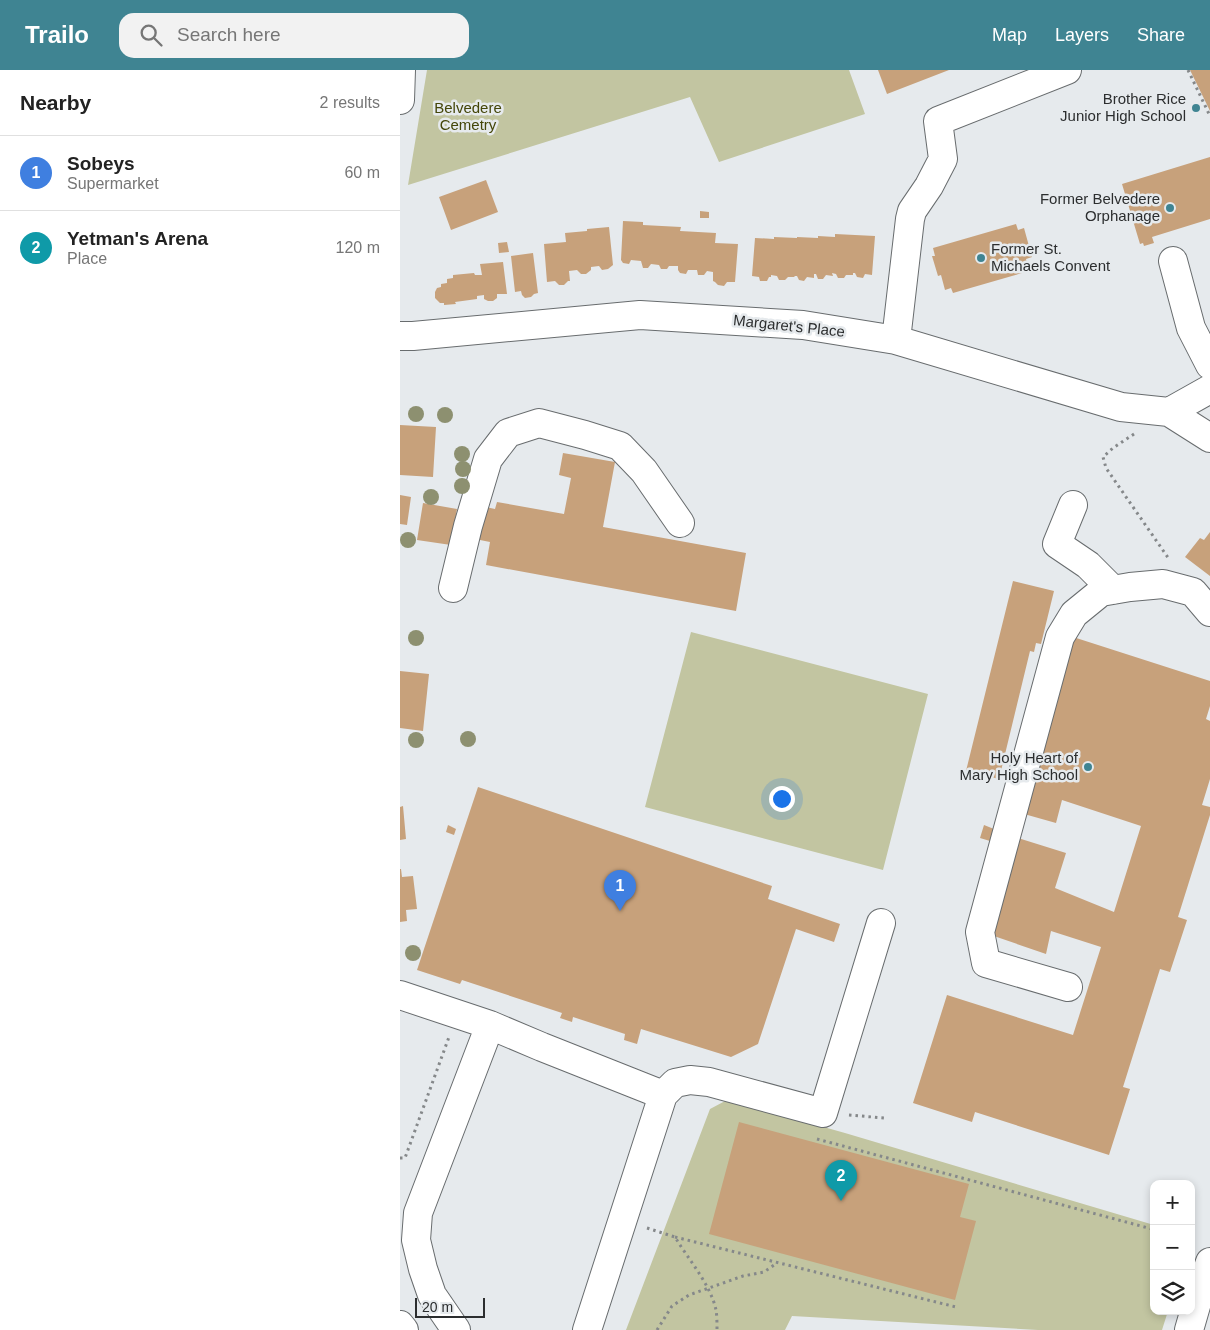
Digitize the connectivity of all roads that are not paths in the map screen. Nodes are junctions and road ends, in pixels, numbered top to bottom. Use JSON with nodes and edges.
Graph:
{"nodes":[{"id":1,"x":401,"y":70,"type":"edge"},
{"id":2,"x":1067,"y":70,"type":"edge"},
{"id":3,"x":400,"y":100,"type":"edge"},
{"id":4,"x":1173,"y":261,"type":"dead end"},
{"id":5,"x":400,"y":336,"type":"edge"},
{"id":6,"x":896,"y":340,"type":"junction"},
{"id":7,"x":1210,"y":365,"type":"edge"},
{"id":8,"x":1210,"y":390,"type":"edge"},
{"id":9,"x":1169,"y":412,"type":"junction"},
{"id":10,"x":1210,"y":438,"type":"edge"},
{"id":11,"x":1073,"y":505,"type":"dead end"},
{"id":12,"x":680,"y":523,"type":"dead end"},
{"id":13,"x":453,"y":588,"type":"dead end"},
{"id":14,"x":1113,"y":590,"type":"junction"},
{"id":15,"x":1210,"y":612,"type":"edge"},
{"id":16,"x":881,"y":923,"type":"dead end"},
{"id":17,"x":1068,"y":988,"type":"dead end"},
{"id":18,"x":400,"y":995,"type":"edge"},
{"id":19,"x":490,"y":1025,"type":"junction"},
{"id":20,"x":662,"y":1095,"type":"junction"},
{"id":21,"x":1210,"y":1262,"type":"edge"},
{"id":22,"x":400,"y":1326,"type":"edge"},
{"id":23,"x":404,"y":1330,"type":"edge"},
{"id":24,"x":456,"y":1330,"type":"edge"},
{"id":25,"x":587,"y":1330,"type":"edge"},
{"id":26,"x":1189,"y":1330,"type":"edge"}],
"edges":[{"from":1,"to":3,"type":"street"},
{"from":2,"to":6,"type":"street"},
{"from":4,"to":7,"type":"street"},
{"from":5,"to":6,"type":"street","name":"Margaret's Place"},
{"from":6,"to":9,"type":"street","name":"Margaret's Place"},
{"from":8,"to":9,"type":"street"},
{"from":9,"to":10,"type":"street"},
{"from":11,"to":14,"type":"street"},
{"from":12,"to":13,"type":"street"},
{"from":14,"to":15,"type":"street"},
{"from":14,"to":17,"type":"street"},
{"from":16,"to":20,"type":"street"},
{"from":18,"to":19,"type":"street"},
{"from":19,"to":20,"type":"street"},
{"from":19,"to":24,"type":"street"},
{"from":20,"to":25,"type":"street"},
{"from":21,"to":26,"type":"street"},
{"from":22,"to":23,"type":"street"}]}
